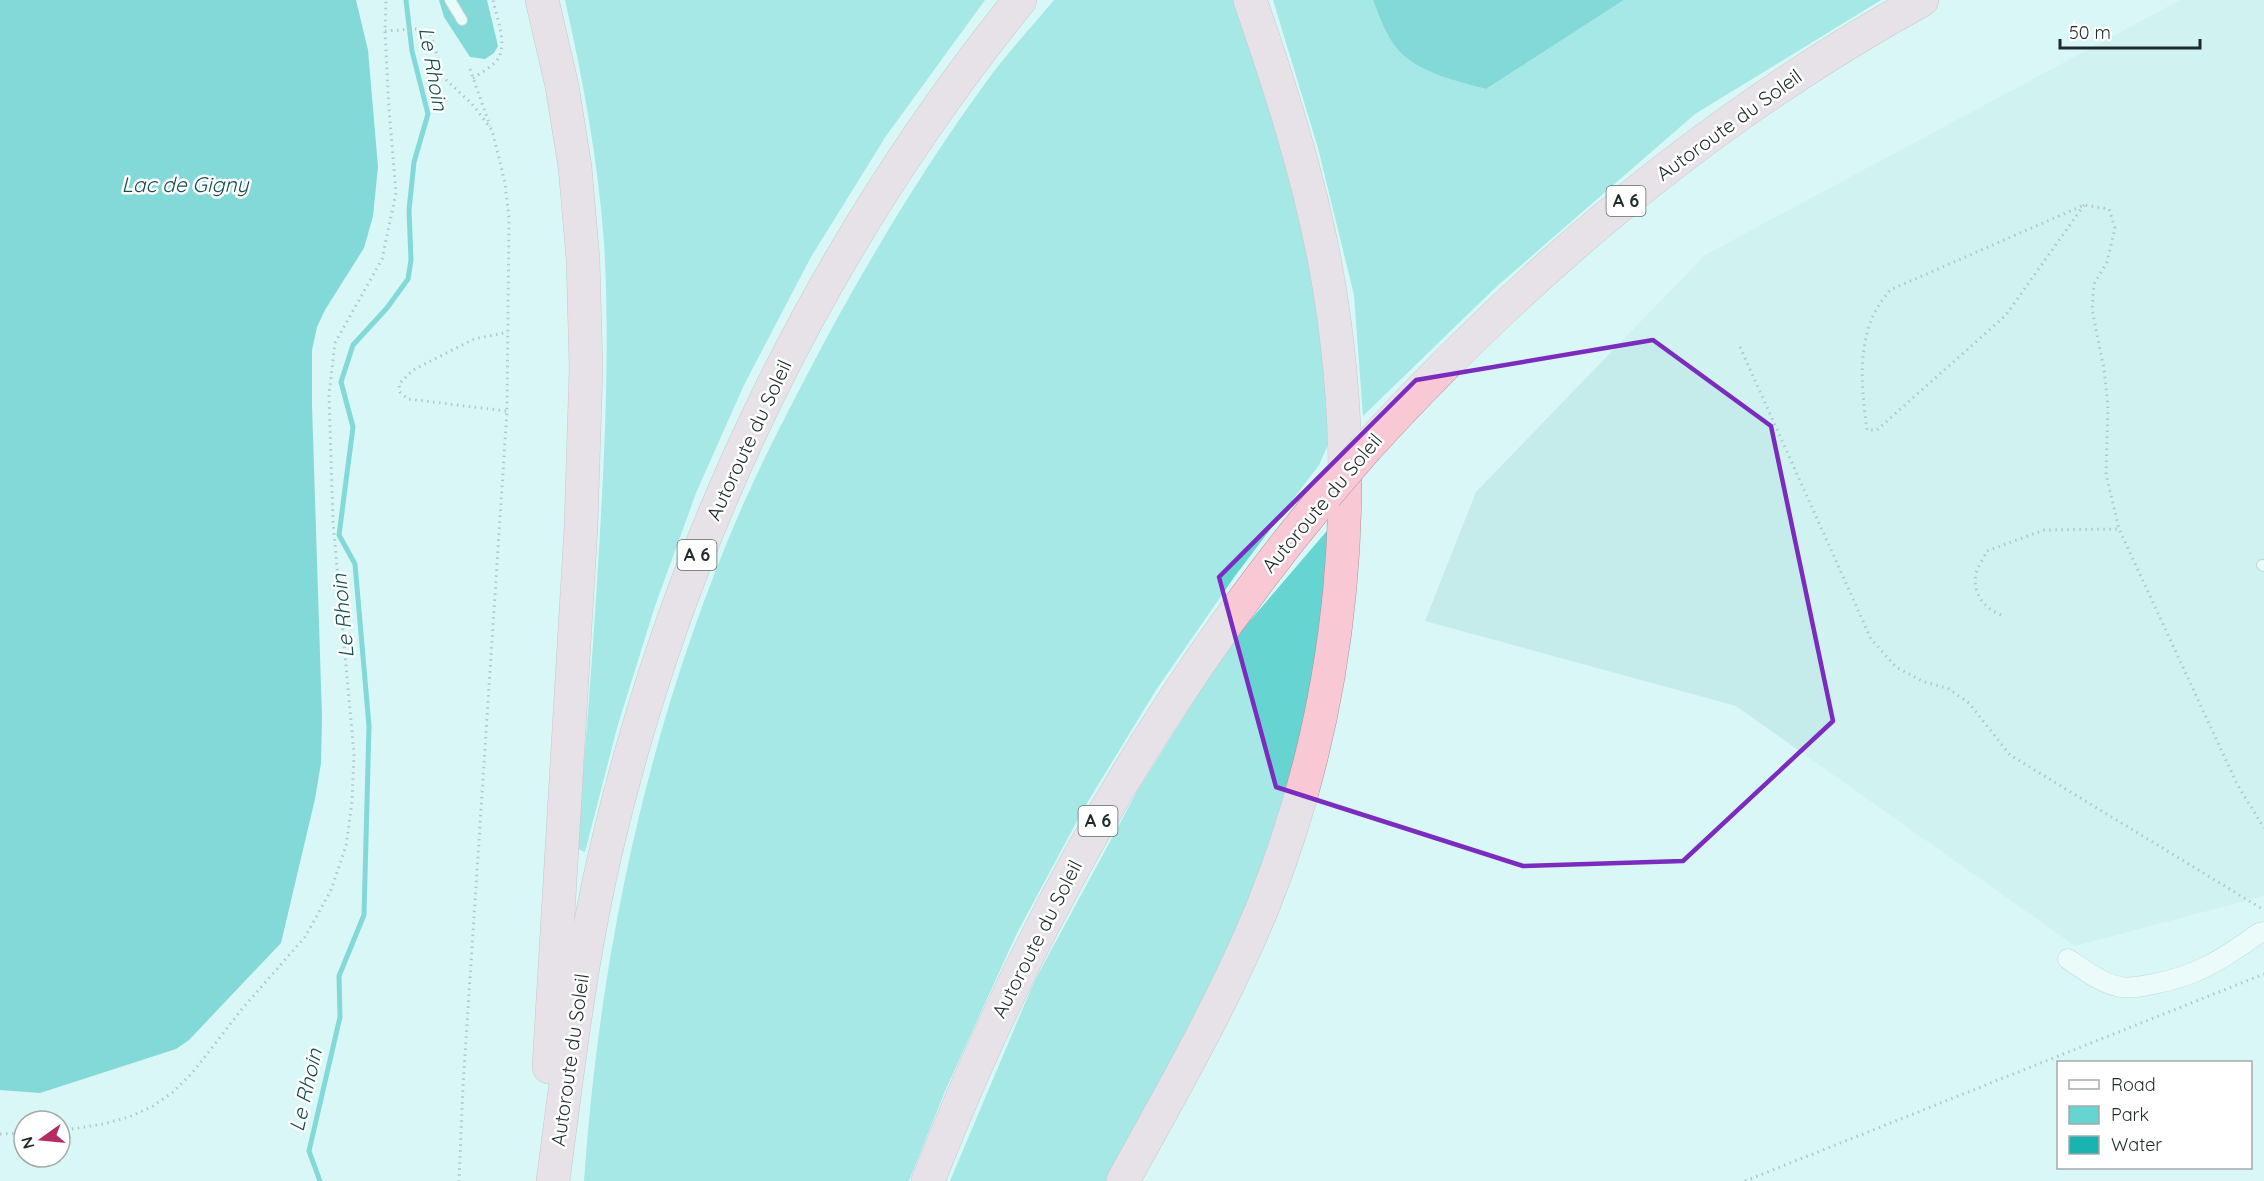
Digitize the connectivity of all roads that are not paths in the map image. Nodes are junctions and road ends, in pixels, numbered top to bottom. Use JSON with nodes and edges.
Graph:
{"nodes":[{"id":1,"x":450,"y":0,"type":"edge"},
{"id":2,"x":542,"y":0,"type":"edge"},
{"id":3,"x":1020,"y":0,"type":"edge"},
{"id":4,"x":1250,"y":0,"type":"edge"},
{"id":5,"x":1922,"y":0,"type":"edge"},
{"id":6,"x":462,"y":20,"type":"dead end"},
{"id":7,"x":2264,"y":932,"type":"edge"},
{"id":8,"x":2068,"y":959,"type":"dead end"},
{"id":9,"x":552,"y":1181,"type":"edge"},
{"id":10,"x":928,"y":1181,"type":"edge"},
{"id":11,"x":1123,"y":1181,"type":"edge"}],
"edges":[{"from":1,"to":6,"type":"lane"},
{"from":2,"to":9,"type":"highway"},
{"from":3,"to":9,"type":"highway","name":"Autoroute du Soleil","number":"A 6"},
{"from":4,"to":11,"type":"highway"},
{"from":5,"to":10,"type":"highway","name":"Autoroute du Soleil","number":"A 6","bridge":true},
{"from":7,"to":8,"type":"street"}]}
